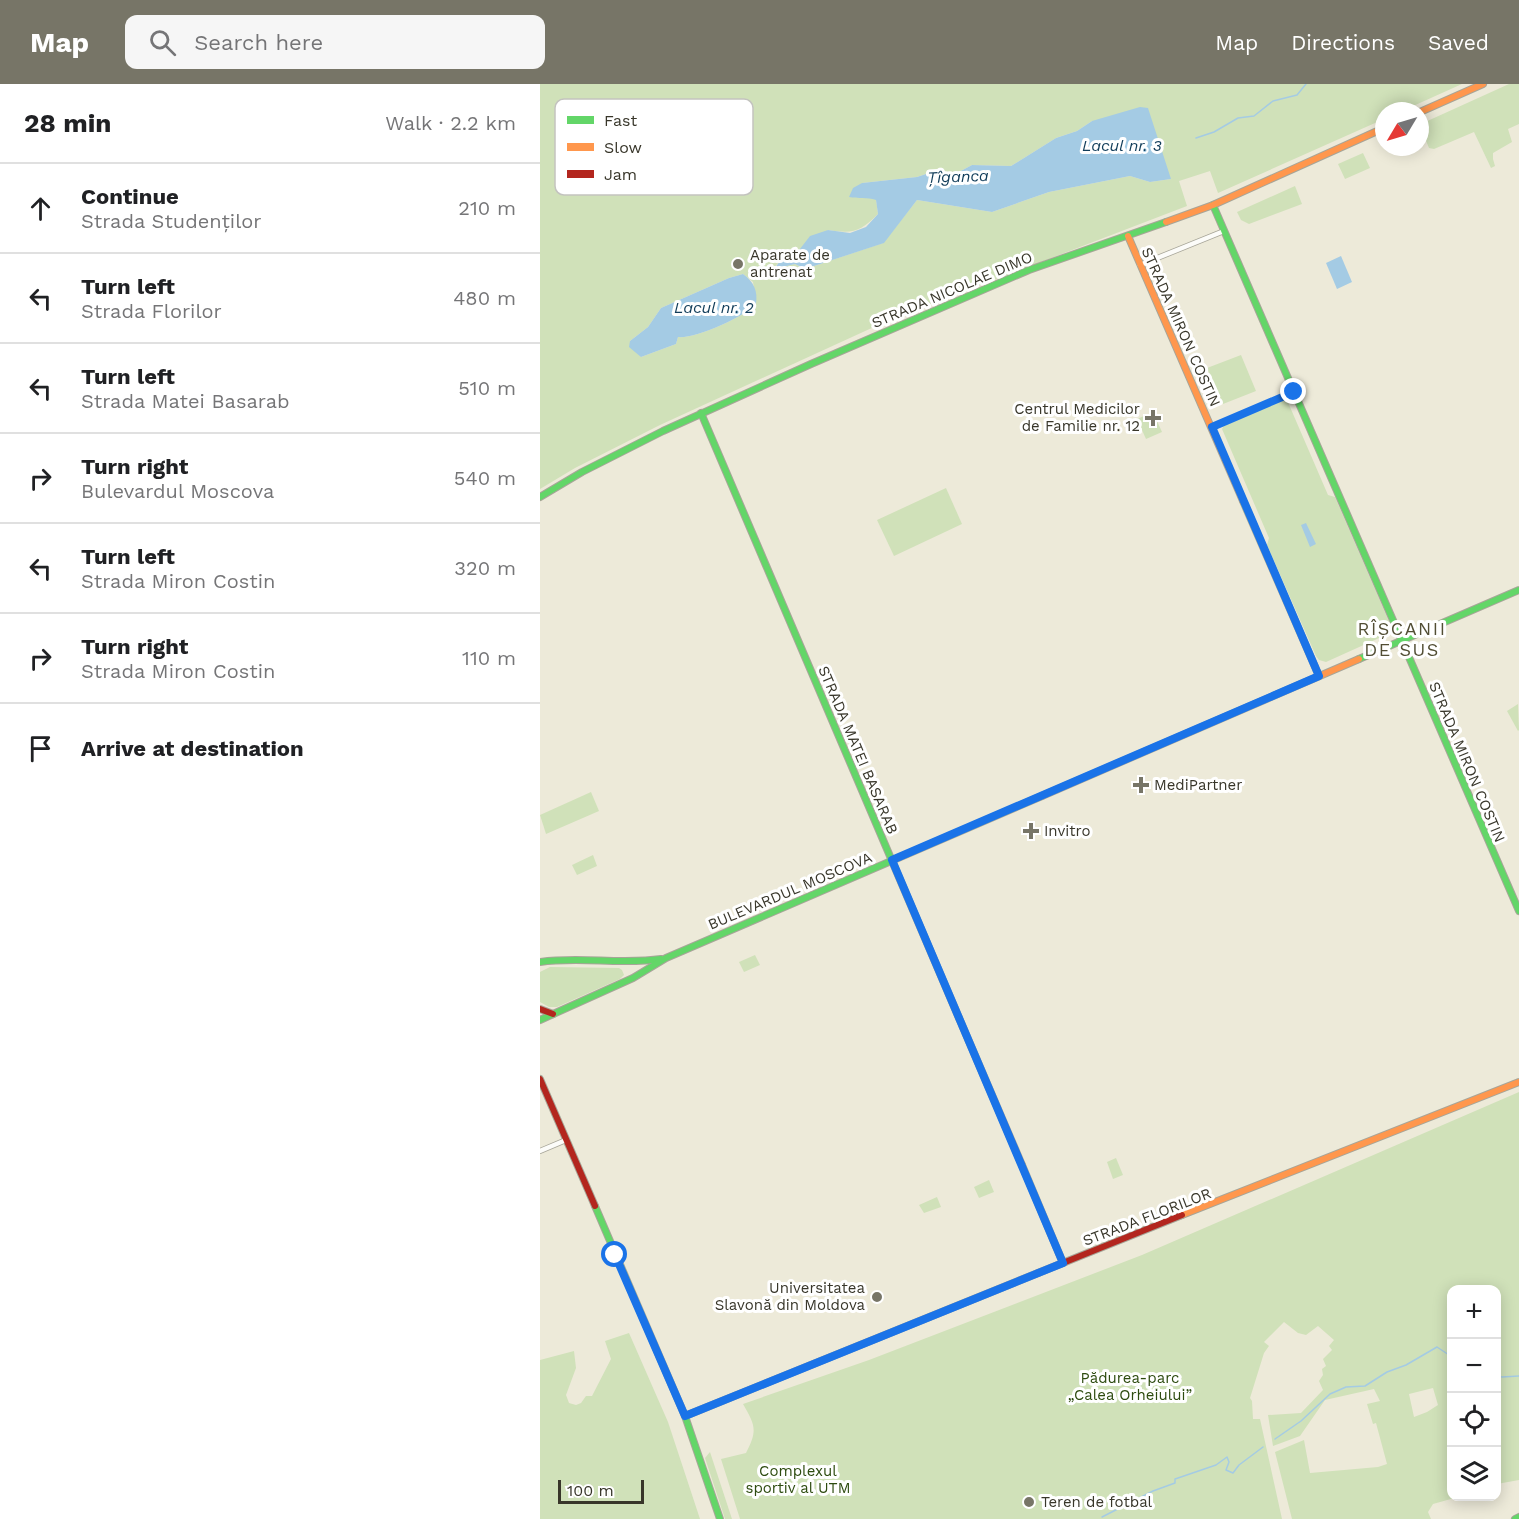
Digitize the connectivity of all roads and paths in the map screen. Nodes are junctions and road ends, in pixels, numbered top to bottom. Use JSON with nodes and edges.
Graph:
{"nodes":[{"id":1,"x":1483,"y":84,"type":"edge"},
{"id":2,"x":1429,"y":108,"type":"edge"},
{"id":3,"x":1375,"y":132,"type":"edge"},
{"id":4,"x":1213,"y":205,"type":"junction"},
{"id":5,"x":1224,"y":231,"type":"junction"},
{"id":6,"x":1128,"y":236,"type":"junction"},
{"id":7,"x":1140,"y":265,"type":"junction"},
{"id":8,"x":1294,"y":392,"type":"junction"},
{"id":9,"x":700,"y":413,"type":"junction"},
{"id":10,"x":1212,"y":427,"type":"junction"},
{"id":11,"x":540,"y":497,"type":"edge"},
{"id":12,"x":1519,"y":590,"type":"edge"},
{"id":13,"x":1401,"y":640,"type":"junction"},
{"id":14,"x":1319,"y":676,"type":"junction"},
{"id":15,"x":892,"y":860,"type":"junction"},
{"id":16,"x":1519,"y":911,"type":"edge"},
{"id":17,"x":666,"y":958,"type":"junction"},
{"id":18,"x":540,"y":962,"type":"edge"},
{"id":19,"x":621,"y":963,"type":"junction"},
{"id":20,"x":624,"y":982,"type":"junction"},
{"id":21,"x":540,"y":1009,"type":"edge"},
{"id":22,"x":553,"y":1014,"type":"junction"},
{"id":23,"x":540,"y":1020,"type":"edge"},
{"id":24,"x":540,"y":1079,"type":"edge"},
{"id":25,"x":1519,"y":1082,"type":"edge"},
{"id":26,"x":566,"y":1140,"type":"junction"},
{"id":27,"x":540,"y":1151,"type":"edge"},
{"id":28,"x":1063,"y":1263,"type":"junction"},
{"id":29,"x":685,"y":1416,"type":"junction"},
{"id":30,"x":1519,"y":1517,"type":"edge"},
{"id":31,"x":720,"y":1519,"type":"edge"},
{"id":32,"x":1515,"y":1519,"type":"edge"}],
"edges":[{"from":1,"to":2,"type":"main road"},
{"from":3,"to":4,"type":"main road","name":"STRADA NICOLAE DIMO"},
{"from":4,"to":5,"type":"main road","name":"STRADA MIRON COSTIN"},
{"from":4,"to":6,"type":"main road","name":"STRADA NICOLAE DIMO"},
{"from":5,"to":7,"type":"street"},
{"from":5,"to":8,"type":"main road","name":"STRADA MIRON COSTIN"},
{"from":6,"to":7,"type":"main road","name":"STRADA MIRON COSTIN"},
{"from":6,"to":9,"type":"main road","name":"STRADA NICOLAE DIMO"},
{"from":7,"to":10,"type":"main road","name":"STRADA MIRON COSTIN"},
{"from":8,"to":10,"type":"street","name":"STRADA MIRON COSTIN"},
{"from":8,"to":13,"type":"main road","name":"STRADA MIRON COSTIN"},
{"from":9,"to":11,"type":"main road","name":"STRADA NICOLAE DIMO"},
{"from":9,"to":15,"type":"main road","name":"STRADA MATEI BASARAB"},
{"from":10,"to":14,"type":"main road","name":"STRADA MIRON COSTIN"},
{"from":12,"to":13,"type":"main road","name":"BULEVARDUL MOSCOVA"},
{"from":13,"to":14,"type":"main road","name":"BULEVARDUL MOSCOVA"},
{"from":13,"to":16,"type":"main road","name":"STRADA MIRON COSTIN"},
{"from":14,"to":15,"type":"main road","name":"BULEVARDUL MOSCOVA"},
{"from":15,"to":17,"type":"main road","name":"BULEVARDUL MOSCOVA"},
{"from":15,"to":28,"type":"main road","name":"STRADA MATEI BASARAB"},
{"from":17,"to":19,"type":"main road","name":"BULEVARDUL MOSCOVA"},
{"from":17,"to":20,"type":"main road","name":"BULEVARDUL MOSCOVA"},
{"from":18,"to":19,"type":"main road","name":"BULEVARDUL MOSCOVA"},
{"from":19,"to":20,"type":"main road"},
{"from":20,"to":22,"type":"main road","name":"BULEVARDUL MOSCOVA"},
{"from":21,"to":22,"type":"main road"},
{"from":22,"to":23,"type":"main road","name":"BULEVARDUL MOSCOVA"},
{"from":24,"to":26,"type":"main road"},
{"from":25,"to":28,"type":"main road","name":"STRADA FLORILOR"},
{"from":26,"to":27,"type":"street"},
{"from":26,"to":29,"type":"main road"},
{"from":28,"to":29,"type":"main road","name":"STRADA FLORILOR"},
{"from":29,"to":31,"type":"main road"},
{"from":30,"to":32,"type":"main road"}]}
